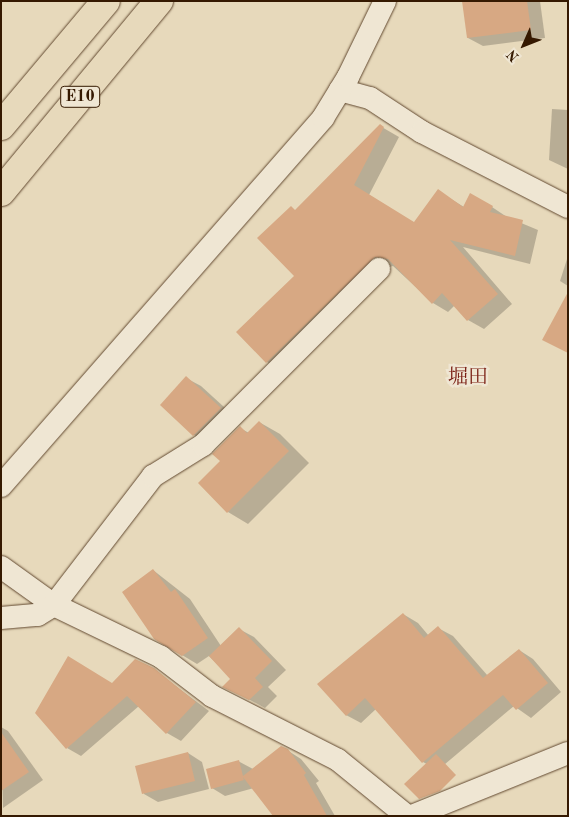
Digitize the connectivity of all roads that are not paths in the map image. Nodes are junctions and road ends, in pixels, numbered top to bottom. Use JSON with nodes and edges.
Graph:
{"nodes":[{"id":1,"x":106,"y":1,"type":"edge"},
{"id":2,"x":159,"y":1,"type":"edge"},
{"id":3,"x":385,"y":1,"type":"edge"},
{"id":4,"x":340,"y":90,"type":"junction"},
{"id":5,"x":1,"y":126,"type":"edge"},
{"id":6,"x":1,"y":192,"type":"edge"},
{"id":7,"x":568,"y":207,"type":"edge"},
{"id":8,"x":379,"y":268,"type":"dead end"},
{"id":9,"x":1,"y":486,"type":"edge"},
{"id":10,"x":1,"y":567,"type":"edge"},
{"id":11,"x":54,"y":605,"type":"junction"},
{"id":12,"x":1,"y":618,"type":"edge"},
{"id":13,"x":568,"y":753,"type":"edge"},
{"id":14,"x":407,"y":816,"type":"edge"},
{"id":15,"x":412,"y":816,"type":"edge"}],
"edges":[{"from":1,"to":5,"type":"highway","number":"E10"},
{"from":2,"to":6,"type":"highway","number":"E10"},
{"from":3,"to":4,"type":"street"},
{"from":4,"to":7,"type":"street"},
{"from":4,"to":9,"type":"street"},
{"from":8,"to":11,"type":"street"},
{"from":10,"to":11,"type":"street"},
{"from":11,"to":12,"type":"street"},
{"from":11,"to":14,"type":"street"},
{"from":13,"to":15,"type":"street"}]}
